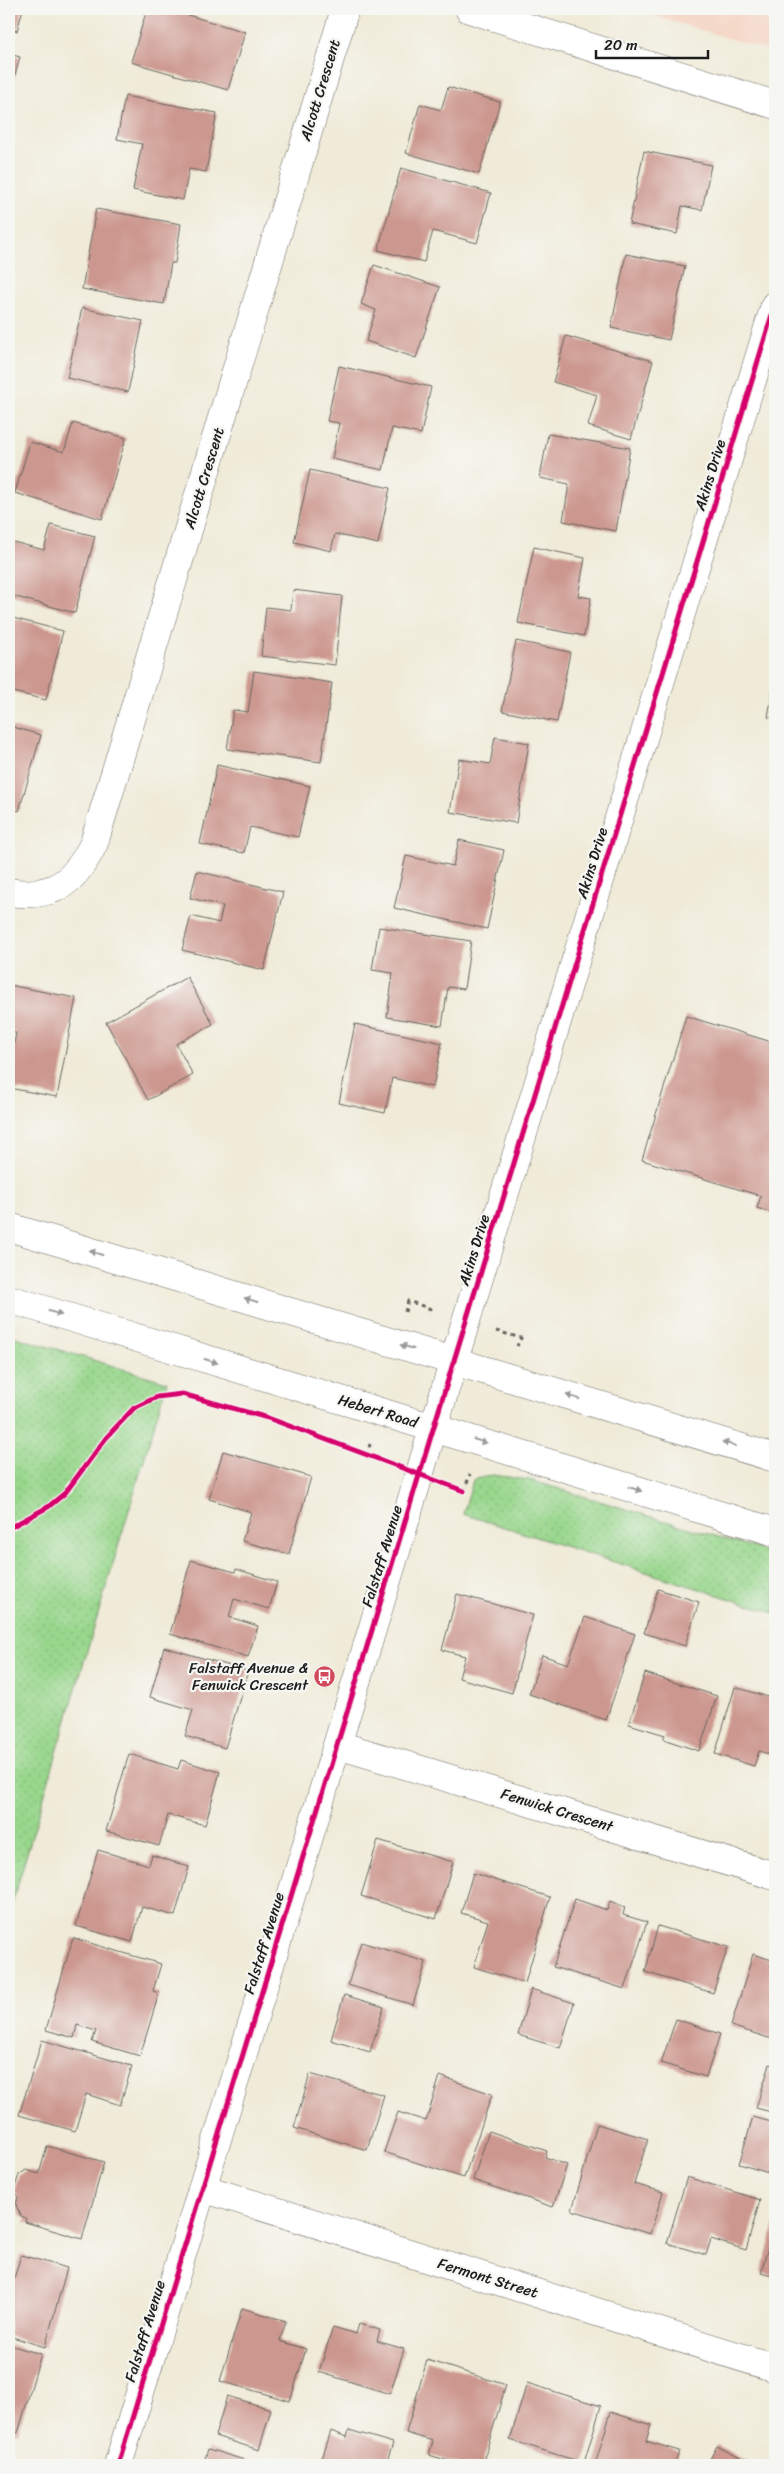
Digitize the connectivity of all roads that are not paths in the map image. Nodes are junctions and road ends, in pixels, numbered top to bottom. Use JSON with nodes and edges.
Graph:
{"nodes":[{"id":1,"x":345,"y":9,"type":"edge"},
{"id":2,"x":469,"y":9,"type":"edge"},
{"id":3,"x":775,"y":105,"type":"edge"},
{"id":4,"x":775,"y":305,"type":"edge"},
{"id":5,"x":9,"y":892,"type":"edge"},
{"id":6,"x":9,"y":1227,"type":"edge"},
{"id":7,"x":9,"y":1299,"type":"edge"},
{"id":8,"x":454,"y":1361,"type":"junction"},
{"id":9,"x":433,"y":1428,"type":"junction"},
{"id":10,"x":775,"y":1458,"type":"edge"},
{"id":11,"x":775,"y":1532,"type":"edge"},
{"id":12,"x":338,"y":1745,"type":"junction"},
{"id":13,"x":775,"y":1876,"type":"edge"},
{"id":14,"x":202,"y":2188,"type":"junction"},
{"id":15,"x":775,"y":2368,"type":"edge"},
{"id":16,"x":118,"y":2465,"type":"edge"}],
"edges":[{"from":1,"to":5,"type":"street","name":"Alcott Crescent"},
{"from":2,"to":3,"type":"street"},
{"from":4,"to":8,"type":"street","name":"Akins Drive"},
{"from":8,"to":6,"type":"street","one_way":true},
{"from":7,"to":9,"type":"street","name":"Hebert Road","one_way":true},
{"from":8,"to":9,"type":"street","name":"Akins Drive"},
{"from":10,"to":8,"type":"street","one_way":true},
{"from":9,"to":11,"type":"street","name":"Hebert Road","one_way":true},
{"from":9,"to":12,"type":"street","name":"Falstaff Avenue"},
{"from":12,"to":13,"type":"street","name":"Fenwick Crescent"},
{"from":12,"to":14,"type":"street","name":"Falstaff Avenue"},
{"from":14,"to":15,"type":"street","name":"Fermont Street"},
{"from":14,"to":16,"type":"street","name":"Falstaff Avenue"}]}
